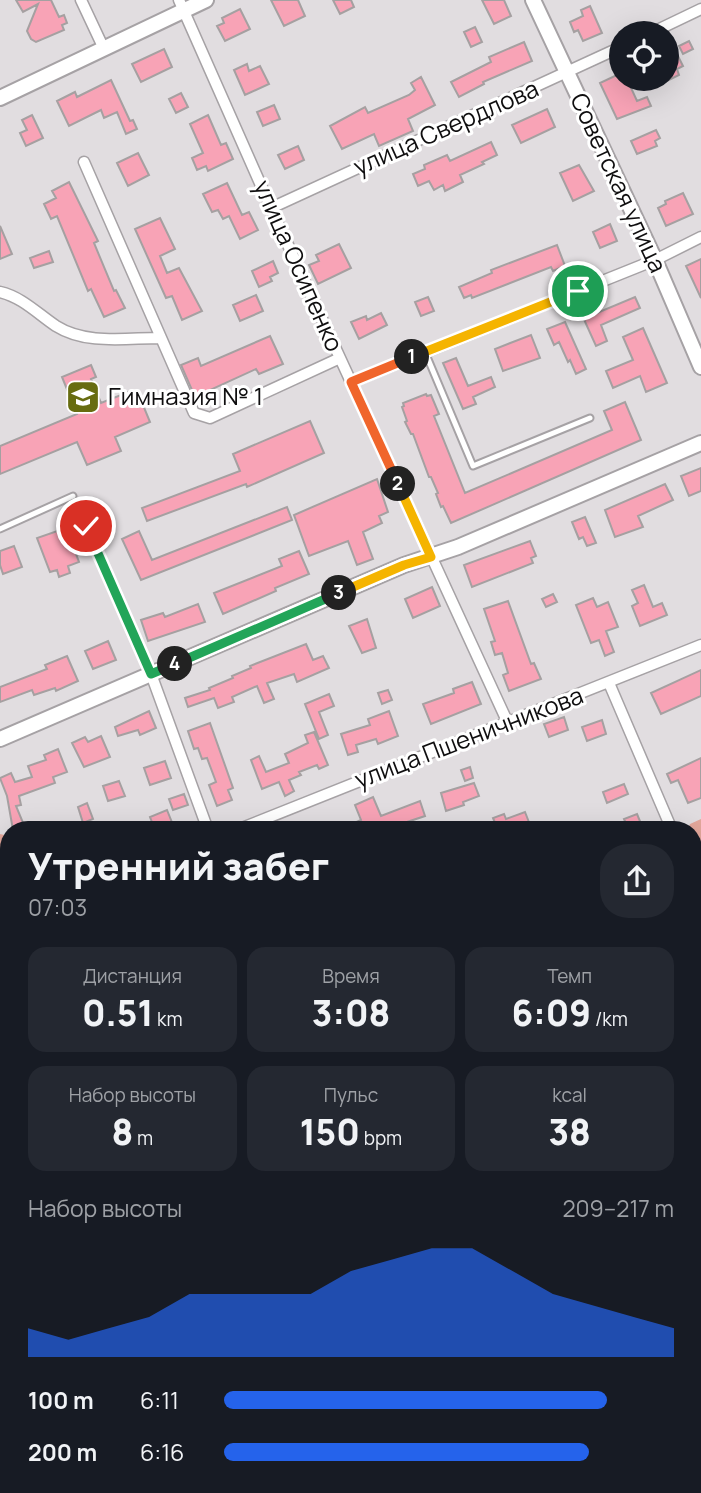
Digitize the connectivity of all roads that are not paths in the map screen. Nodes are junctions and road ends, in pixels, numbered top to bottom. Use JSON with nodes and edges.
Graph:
{"nodes":[{"id":1,"x":81,"y":0,"type":"edge"},
{"id":2,"x":206,"y":0,"type":"edge"},
{"id":3,"x":533,"y":0,"type":"edge"},
{"id":4,"x":181,"y":5,"type":"edge"},
{"id":5,"x":701,"y":9,"type":"edge"},
{"id":6,"x":676,"y":21,"type":"edge"},
{"id":7,"x":104,"y":49,"type":"junction"},
{"id":8,"x":609,"y":53,"type":"edge"},
{"id":9,"x":566,"y":74,"type":"junction"},
{"id":10,"x":0,"y":98,"type":"edge"},
{"id":11,"x":84,"y":162,"type":"dead end"},
{"id":12,"x":271,"y":208,"type":"junction"},
{"id":13,"x":701,"y":237,"type":"edge"},
{"id":14,"x":654,"y":260,"type":"junction"},
{"id":15,"x":0,"y":292,"type":"edge"},
{"id":16,"x":160,"y":338,"type":"junction"},
{"id":17,"x":425,"y":352,"type":"junction"},
{"id":18,"x":340,"y":358,"type":"junction"},
{"id":19,"x":701,"y":368,"type":"edge"},
{"id":20,"x":351,"y":382,"type":"junction"},
{"id":21,"x":590,"y":418,"type":"dead end"},
{"id":22,"x":701,"y":443,"type":"edge"},
{"id":23,"x":74,"y":496,"type":"dead end"},
{"id":24,"x":86,"y":526,"type":"dead end"},
{"id":25,"x":0,"y":528,"type":"edge"},
{"id":26,"x":431,"y":557,"type":"junction"},
{"id":27,"x":701,"y":645,"type":"edge"},
{"id":28,"x":151,"y":674,"type":"junction"},
{"id":29,"x":609,"y":683,"type":"junction"},
{"id":30,"x":507,"y":721,"type":"junction"},
{"id":31,"x":0,"y":739,"type":"edge"},
{"id":32,"x":205,"y":821,"type":"edge"},
{"id":33,"x":259,"y":821,"type":"edge"},
{"id":34,"x":668,"y":821,"type":"edge"}],
"edges":[{"from":1,"to":7,"type":"street"},
{"from":2,"to":4,"type":"street"},
{"from":3,"to":9,"type":"street","name":"Советская улица"},
{"from":4,"to":7,"type":"street"},
{"from":4,"to":12,"type":"street","name":"улица Осипенко"},
{"from":5,"to":6,"type":"street"},
{"from":7,"to":10,"type":"street"},
{"from":8,"to":9,"type":"street","name":"улица Свердлова"},
{"from":9,"to":12,"type":"street","name":"улица Свердлова"},
{"from":9,"to":14,"type":"street","name":"Советская улица"},
{"from":11,"to":16,"type":"street"},
{"from":12,"to":18,"type":"street","name":"улица Осипенко"},
{"from":13,"to":14,"type":"street"},
{"from":14,"to":17,"type":"street"},
{"from":14,"to":19,"type":"street","name":"Советская улица"},
{"from":15,"to":16,"type":"street"},
{"from":16,"to":18,"type":"street"},
{"from":17,"to":20,"type":"street"},
{"from":17,"to":21,"type":"lane"},
{"from":18,"to":20,"type":"street","name":"улица Осипенко"},
{"from":20,"to":26,"type":"street","name":"улица Осипенко"},
{"from":22,"to":26,"type":"street"},
{"from":23,"to":25,"type":"lane"},
{"from":24,"to":28,"type":"lane"},
{"from":26,"to":28,"type":"street"},
{"from":26,"to":30,"type":"street","name":"улица Осипенко"},
{"from":27,"to":29,"type":"street","name":"улица Пшеничникова"},
{"from":28,"to":31,"type":"street"},
{"from":28,"to":32,"type":"street"},
{"from":29,"to":30,"type":"street","name":"улица Пшеничникова"},
{"from":29,"to":34,"type":"street"},
{"from":30,"to":33,"type":"street","name":"улица Пшеничникова"}]}
